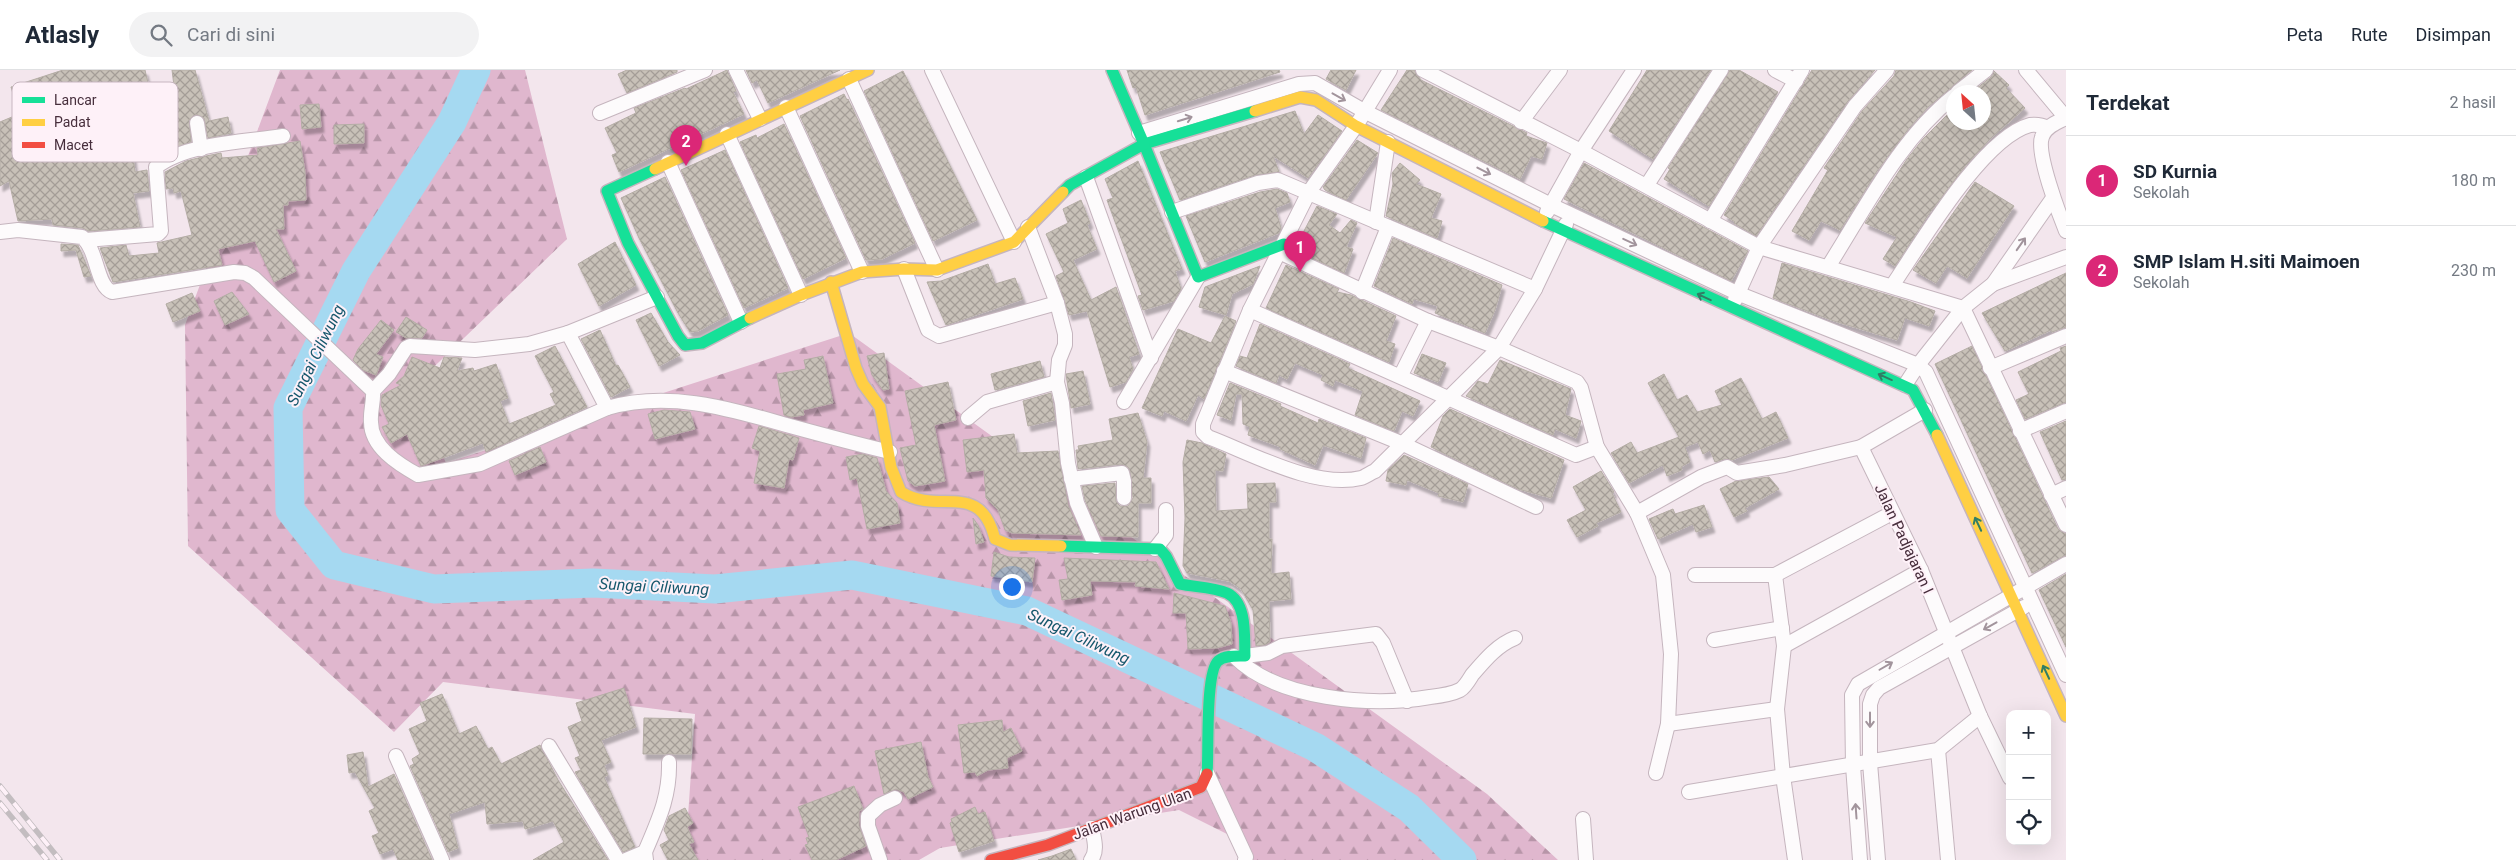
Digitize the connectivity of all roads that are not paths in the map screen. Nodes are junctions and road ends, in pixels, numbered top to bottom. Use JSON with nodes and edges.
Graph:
{"nodes":[{"id":1,"x":705,"y":70,"type":"edge"},
{"id":2,"x":736,"y":70,"type":"edge"},
{"id":3,"x":868,"y":70,"type":"edge"},
{"id":4,"x":932,"y":70,"type":"edge"},
{"id":5,"x":1112,"y":70,"type":"edge"},
{"id":6,"x":1390,"y":70,"type":"edge"},
{"id":7,"x":1423,"y":70,"type":"edge"},
{"id":8,"x":1560,"y":70,"type":"edge"},
{"id":9,"x":1634,"y":70,"type":"edge"},
{"id":10,"x":1721,"y":70,"type":"edge"},
{"id":11,"x":1775,"y":70,"type":"edge"},
{"id":12,"x":1887,"y":70,"type":"edge"},
{"id":13,"x":1986,"y":70,"type":"edge"},
{"id":14,"x":2026,"y":70,"type":"edge"},
{"id":15,"x":1799,"y":75,"type":"edge"},
{"id":16,"x":849,"y":78,"type":"junction"},
{"id":17,"x":1967,"y":85,"type":"edge"},
{"id":18,"x":1946,"y":104,"type":"edge"},
{"id":19,"x":786,"y":107,"type":"junction"},
{"id":20,"x":1364,"y":111,"type":"junction"},
{"id":21,"x":600,"y":113,"type":"dead end"},
{"id":22,"x":2066,"y":118,"type":"edge"},
{"id":23,"x":760,"y":120,"type":"junction"},
{"id":24,"x":1521,"y":122,"type":"junction"},
{"id":25,"x":197,"y":123,"type":"dead end"},
{"id":26,"x":1356,"y":126,"type":"junction"},
{"id":27,"x":2048,"y":128,"type":"junction"},
{"id":28,"x":728,"y":134,"type":"junction"},
{"id":29,"x":283,"y":136,"type":"dead end"},
{"id":30,"x":1141,"y":138,"type":"junction"},
{"id":31,"x":1388,"y":142,"type":"junction"},
{"id":32,"x":201,"y":149,"type":"junction"},
{"id":33,"x":1582,"y":151,"type":"junction"},
{"id":34,"x":178,"y":154,"type":"edge"},
{"id":35,"x":162,"y":162,"type":"edge"},
{"id":36,"x":668,"y":162,"type":"junction"},
{"id":37,"x":1086,"y":177,"type":"junction"},
{"id":38,"x":1647,"y":185,"type":"junction"},
{"id":39,"x":1309,"y":192,"type":"junction"},
{"id":40,"x":2053,"y":198,"type":"junction"},
{"id":41,"x":1551,"y":205,"type":"junction"},
{"id":42,"x":1172,"y":212,"type":"junction"},
{"id":43,"x":1570,"y":214,"type":"junction"},
{"id":44,"x":1542,"y":220,"type":"junction"},
{"id":45,"x":1710,"y":222,"type":"junction"},
{"id":46,"x":1382,"y":224,"type":"junction"},
{"id":47,"x":1028,"y":227,"type":"junction"},
{"id":48,"x":1563,"y":231,"type":"junction"},
{"id":49,"x":2066,"y":231,"type":"edge"},
{"id":50,"x":0,"y":232,"type":"edge"},
{"id":51,"x":86,"y":240,"type":"junction"},
{"id":52,"x":1014,"y":242,"type":"junction"},
{"id":53,"x":1759,"y":247,"type":"junction"},
{"id":54,"x":1282,"y":248,"type":"junction"},
{"id":55,"x":2066,"y":257,"type":"edge"},
{"id":56,"x":1828,"y":267,"type":"junction"},
{"id":57,"x":904,"y":269,"type":"junction"},
{"id":58,"x":937,"y":270,"type":"junction"},
{"id":59,"x":862,"y":272,"type":"junction"},
{"id":60,"x":1198,"y":277,"type":"junction"},
{"id":61,"x":831,"y":282,"type":"junction"},
{"id":62,"x":1993,"y":284,"type":"junction"},
{"id":63,"x":1892,"y":286,"type":"junction"},
{"id":64,"x":1535,"y":289,"type":"junction"},
{"id":65,"x":1362,"y":292,"type":"junction"},
{"id":66,"x":1737,"y":293,"type":"junction"},
{"id":67,"x":802,"y":295,"type":"junction"},
{"id":68,"x":657,"y":297,"type":"junction"},
{"id":69,"x":1057,"y":303,"type":"junction"},
{"id":70,"x":1964,"y":308,"type":"junction"},
{"id":71,"x":1731,"y":309,"type":"junction"},
{"id":72,"x":1250,"y":310,"type":"junction"},
{"id":73,"x":1428,"y":321,"type":"junction"},
{"id":74,"x":741,"y":322,"type":"junction"},
{"id":75,"x":568,"y":333,"type":"junction"},
{"id":76,"x":2066,"y":336,"type":"edge"},
{"id":77,"x":1499,"y":348,"type":"junction"},
{"id":78,"x":1152,"y":358,"type":"junction"},
{"id":79,"x":1918,"y":364,"type":"junction"},
{"id":80,"x":1990,"y":368,"type":"junction"},
{"id":81,"x":1224,"y":371,"type":"junction"},
{"id":82,"x":1401,"y":375,"type":"junction"},
{"id":83,"x":1057,"y":382,"type":"junction"},
{"id":84,"x":1904,"y":385,"type":"junction"},
{"id":85,"x":373,"y":392,"type":"junction"},
{"id":86,"x":1450,"y":397,"type":"junction"},
{"id":87,"x":1124,"y":402,"type":"dead end"},
{"id":88,"x":607,"y":408,"type":"junction"},
{"id":89,"x":1925,"y":410,"type":"junction"},
{"id":90,"x":2066,"y":411,"type":"edge"},
{"id":91,"x":968,"y":418,"type":"dead end"},
{"id":92,"x":2020,"y":431,"type":"junction"},
{"id":93,"x":1401,"y":443,"type":"junction"},
{"id":94,"x":1597,"y":447,"type":"junction"},
{"id":95,"x":1861,"y":447,"type":"junction"},
{"id":96,"x":890,"y":452,"type":"junction"},
{"id":97,"x":1071,"y":478,"type":"junction"},
{"id":98,"x":2066,"y":488,"type":"edge"},
{"id":99,"x":2051,"y":494,"type":"junction"},
{"id":100,"x":1124,"y":498,"type":"dead end"},
{"id":101,"x":1536,"y":507,"type":"dead end"},
{"id":102,"x":1166,"y":510,"type":"dead end"},
{"id":103,"x":1636,"y":513,"type":"junction"},
{"id":104,"x":1892,"y":513,"type":"junction"},
{"id":105,"x":2066,"y":525,"type":"edge"},
{"id":106,"x":1096,"y":547,"type":"junction"},
{"id":107,"x":1155,"y":549,"type":"junction"},
{"id":108,"x":2066,"y":564,"type":"edge"},
{"id":109,"x":1921,"y":570,"type":"junction"},
{"id":110,"x":1695,"y":575,"type":"dead end"},
{"id":111,"x":1775,"y":575,"type":"junction"},
{"id":112,"x":2026,"y":588,"type":"junction"},
{"id":113,"x":2011,"y":597,"type":"junction"},
{"id":114,"x":2033,"y":602,"type":"junction"},
{"id":115,"x":2017,"y":611,"type":"junction"},
{"id":116,"x":1782,"y":628,"type":"junction"},
{"id":117,"x":1946,"y":631,"type":"junction"},
{"id":118,"x":1514,"y":638,"type":"dead end"},
{"id":119,"x":1714,"y":640,"type":"dead end"},
{"id":120,"x":1784,"y":646,"type":"junction"},
{"id":121,"x":1952,"y":647,"type":"junction"},
{"id":122,"x":1240,"y":656,"type":"junction"},
{"id":123,"x":2066,"y":675,"type":"edge"},
{"id":124,"x":1406,"y":701,"type":"junction"},
{"id":125,"x":1777,"y":709,"type":"junction"},
{"id":126,"x":1980,"y":716,"type":"junction"},
{"id":127,"x":2066,"y":716,"type":"edge"},
{"id":128,"x":1668,"y":724,"type":"junction"},
{"id":129,"x":549,"y":746,"type":"dead end"},
{"id":130,"x":1938,"y":750,"type":"junction"},
{"id":131,"x":396,"y":756,"type":"dead end"},
{"id":132,"x":669,"y":762,"type":"dead end"},
{"id":133,"x":1870,"y":763,"type":"junction"},
{"id":134,"x":1853,"y":766,"type":"junction"},
{"id":135,"x":2006,"y":770,"type":"edge"},
{"id":136,"x":1207,"y":773,"type":"junction"},
{"id":137,"x":1656,"y":773,"type":"dead end"},
{"id":138,"x":1783,"y":776,"type":"junction"},
{"id":139,"x":1689,"y":792,"type":"dead end"},
{"id":140,"x":894,"y":798,"type":"dead end"},
{"id":141,"x":1583,"y":819,"type":"dead end"},
{"id":142,"x":1092,"y":828,"type":"junction"},
{"id":143,"x":646,"y":856,"type":"edge"},
{"id":144,"x":442,"y":860,"type":"edge"},
{"id":145,"x":618,"y":860,"type":"edge"},
{"id":146,"x":626,"y":860,"type":"edge"},
{"id":147,"x":880,"y":860,"type":"edge"},
{"id":148,"x":991,"y":860,"type":"edge"},
{"id":149,"x":1091,"y":860,"type":"edge"},
{"id":150,"x":1245,"y":860,"type":"edge"},
{"id":151,"x":1586,"y":860,"type":"edge"},
{"id":152,"x":1795,"y":860,"type":"edge"},
{"id":153,"x":1860,"y":860,"type":"edge"},
{"id":154,"x":1878,"y":860,"type":"edge"},
{"id":155,"x":1948,"y":860,"type":"edge"}],
"edges":[{"from":1,"to":21,"type":"street"},
{"from":2,"to":23,"type":"street"},
{"from":3,"to":16,"type":"street"},
{"from":4,"to":52,"type":"street"},
{"from":5,"to":30,"type":"street"},
{"from":6,"to":20,"type":"street"},
{"from":7,"to":24,"type":"street"},
{"from":8,"to":24,"type":"street"},
{"from":9,"to":33,"type":"street"},
{"from":10,"to":38,"type":"street"},
{"from":11,"to":15,"type":"street"},
{"from":12,"to":53,"type":"street"},
{"from":13,"to":17,"type":"street"},
{"from":14,"to":22,"type":"street"},
{"from":15,"to":45,"type":"street"},
{"from":16,"to":19,"type":"street"},
{"from":16,"to":58,"type":"street"},
{"from":18,"to":56,"type":"street"},
{"from":19,"to":23,"type":"street"},
{"from":19,"to":59,"type":"street"},
{"from":20,"to":26,"type":"street"},
{"from":30,"to":20,"type":"street","one_way":true},
{"from":20,"to":41,"type":"street","one_way":true},
{"from":22,"to":27,"type":"street"},
{"from":23,"to":28,"type":"street"},
{"from":24,"to":33,"type":"street"},
{"from":25,"to":32,"type":"street"},
{"from":26,"to":30,"type":"street"},
{"from":26,"to":31,"type":"street"},
{"from":26,"to":39,"type":"street"},
{"from":27,"to":40,"type":"street"},
{"from":27,"to":63,"type":"street"},
{"from":28,"to":36,"type":"street"},
{"from":28,"to":67,"type":"street"},
{"from":29,"to":32,"type":"street"},
{"from":30,"to":37,"type":"street"},
{"from":30,"to":42,"type":"street"},
{"from":31,"to":44,"type":"street"},
{"from":31,"to":46,"type":"street"},
{"from":32,"to":34,"type":"street"},
{"from":33,"to":38,"type":"street"},
{"from":33,"to":41,"type":"street"},
{"from":35,"to":51,"type":"street"},
{"from":36,"to":68,"type":"street"},
{"from":36,"to":74,"type":"street"},
{"from":37,"to":47,"type":"street"},
{"from":37,"to":78,"type":"street"},
{"from":38,"to":45,"type":"street"},
{"from":39,"to":42,"type":"street"},
{"from":39,"to":46,"type":"street"},
{"from":39,"to":54,"type":"street"},
{"from":40,"to":49,"type":"street"},
{"from":62,"to":40,"type":"street","one_way":true},
{"from":41,"to":43,"type":"street"},
{"from":41,"to":44,"type":"street"},
{"from":42,"to":60,"type":"street"},
{"from":43,"to":48,"type":"street"},
{"from":43,"to":66,"type":"street","one_way":true},
{"from":44,"to":48,"type":"street"},
{"from":45,"to":53,"type":"street"},
{"from":46,"to":64,"type":"street"},
{"from":46,"to":65,"type":"street"},
{"from":47,"to":52,"type":"street"},
{"from":47,"to":69,"type":"street"},
{"from":48,"to":64,"type":"street"},
{"from":71,"to":48,"type":"street","one_way":true},
{"from":50,"to":51,"type":"street"},
{"from":51,"to":85,"type":"street"},
{"from":52,"to":58,"type":"street"},
{"from":53,"to":56,"type":"street"},
{"from":53,"to":66,"type":"street"},
{"from":54,"to":60,"type":"street"},
{"from":54,"to":65,"type":"street"},
{"from":54,"to":72,"type":"street"},
{"from":55,"to":62,"type":"street"},
{"from":56,"to":63,"type":"street"},
{"from":57,"to":58,"type":"street"},
{"from":57,"to":59,"type":"street"},
{"from":57,"to":69,"type":"street"},
{"from":59,"to":61,"type":"street"},
{"from":60,"to":78,"type":"street"},
{"from":61,"to":67,"type":"street"},
{"from":61,"to":96,"type":"street"},
{"from":62,"to":70,"type":"street"},
{"from":63,"to":70,"type":"street"},
{"from":64,"to":77,"type":"street"},
{"from":65,"to":73,"type":"street"},
{"from":66,"to":71,"type":"street"},
{"from":66,"to":79,"type":"street"},
{"from":67,"to":74,"type":"street"},
{"from":68,"to":74,"type":"street"},
{"from":68,"to":75,"type":"street"},
{"from":69,"to":83,"type":"street"},
{"from":70,"to":79,"type":"street"},
{"from":70,"to":80,"type":"street"},
{"from":84,"to":71,"type":"street","one_way":true},
{"from":72,"to":81,"type":"street"},
{"from":72,"to":82,"type":"street"},
{"from":73,"to":77,"type":"street"},
{"from":73,"to":82,"type":"street"},
{"from":75,"to":85,"type":"street"},
{"from":75,"to":88,"type":"street"},
{"from":76,"to":80,"type":"street"},
{"from":77,"to":86,"type":"street"},
{"from":77,"to":94,"type":"street"},
{"from":78,"to":87,"type":"street"},
{"from":79,"to":84,"type":"street"},
{"from":79,"to":112,"type":"street"},
{"from":80,"to":92,"type":"street"},
{"from":81,"to":93,"type":"street"},
{"from":81,"to":93,"type":"street"},
{"from":82,"to":86,"type":"street"},
{"from":83,"to":91,"type":"street"},
{"from":83,"to":97,"type":"street"},
{"from":84,"to":89,"type":"street"},
{"from":85,"to":88,"type":"street"},
{"from":86,"to":93,"type":"street"},
{"from":86,"to":94,"type":"street"},
{"from":88,"to":96,"type":"street"},
{"from":89,"to":95,"type":"street"},
{"from":113,"to":89,"type":"street","one_way":true},
{"from":90,"to":92,"type":"street"},
{"from":92,"to":99,"type":"street"},
{"from":93,"to":101,"type":"street"},
{"from":94,"to":103,"type":"street"},
{"from":95,"to":103,"type":"street"},
{"from":95,"to":104,"type":"street","name":"Jalan Padjajaran I"},
{"from":96,"to":106,"type":"street"},
{"from":97,"to":100,"type":"street"},
{"from":97,"to":106,"type":"street"},
{"from":98,"to":99,"type":"street"},
{"from":99,"to":105,"type":"street"},
{"from":102,"to":107,"type":"street"},
{"from":103,"to":128,"type":"street"},
{"from":104,"to":109,"type":"street","name":"Jalan Padjajaran I"},
{"from":104,"to":111,"type":"street"},
{"from":106,"to":107,"type":"street"},
{"from":107,"to":122,"type":"street"},
{"from":108,"to":112,"type":"street"},
{"from":109,"to":117,"type":"street","name":"Jalan Padjajaran I"},
{"from":109,"to":120,"type":"street"},
{"from":110,"to":111,"type":"street"},
{"from":111,"to":116,"type":"street"},
{"from":112,"to":113,"type":"street"},
{"from":112,"to":114,"type":"street"},
{"from":113,"to":115,"type":"street"},
{"from":113,"to":117,"type":"street"},
{"from":114,"to":115,"type":"street"},
{"from":114,"to":123,"type":"street"},
{"from":115,"to":121,"type":"street","one_way":true},
{"from":127,"to":115,"type":"street","one_way":true},
{"from":116,"to":119,"type":"street"},
{"from":116,"to":120,"type":"street"},
{"from":117,"to":121,"type":"street","name":"Jalan Padjajaran I"},
{"from":134,"to":117,"type":"street","one_way":true},
{"from":118,"to":124,"type":"street"},
{"from":120,"to":125,"type":"street"},
{"from":121,"to":126,"type":"street","name":"Jalan Padjajaran I"},
{"from":121,"to":133,"type":"street","one_way":true},
{"from":122,"to":124,"type":"street"},
{"from":122,"to":124,"type":"street"},
{"from":122,"to":136,"type":"street","name":"Jalan Warung Ulan"},
{"from":125,"to":128,"type":"street"},
{"from":125,"to":138,"type":"street"},
{"from":126,"to":130,"type":"street"},
{"from":126,"to":135,"type":"street","name":"Jalan Padjajaran I"},
{"from":128,"to":137,"type":"street"},
{"from":129,"to":145,"type":"street"},
{"from":130,"to":133,"type":"street"},
{"from":130,"to":155,"type":"street"},
{"from":131,"to":144,"type":"street"},
{"from":132,"to":143,"type":"street"},
{"from":133,"to":134,"type":"street"},
{"from":133,"to":154,"type":"street"},
{"from":134,"to":138,"type":"street"},
{"from":153,"to":134,"type":"street","one_way":true},
{"from":136,"to":142,"type":"street","name":"Jalan Warung Ulan"},
{"from":136,"to":150,"type":"street"},
{"from":138,"to":139,"type":"street"},
{"from":138,"to":152,"type":"street"},
{"from":140,"to":147,"type":"street"},
{"from":141,"to":151,"type":"street"},
{"from":142,"to":148,"type":"street","name":"Jalan Warung Ulan"},
{"from":142,"to":149,"type":"street"},
{"from":143,"to":146,"type":"street"}]}
